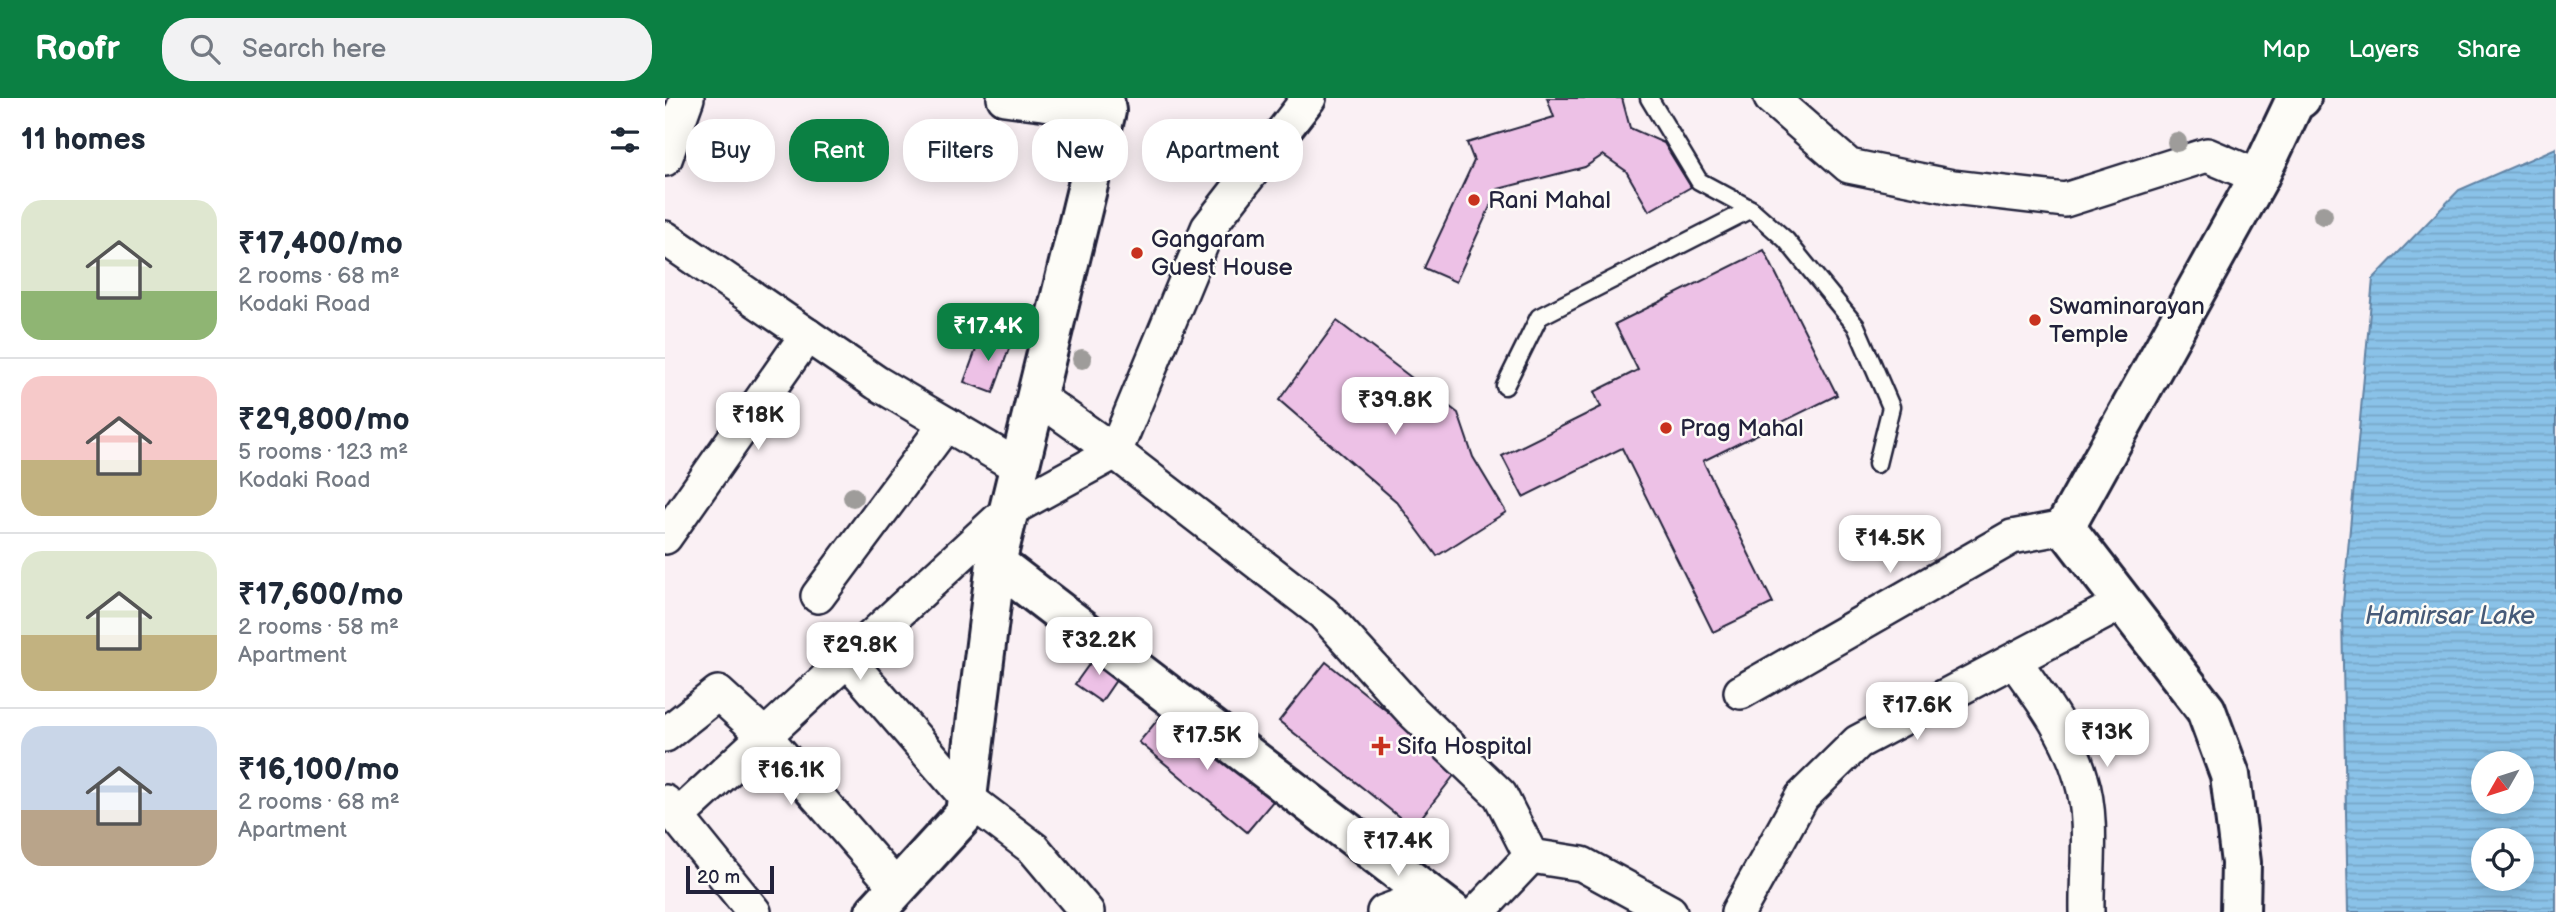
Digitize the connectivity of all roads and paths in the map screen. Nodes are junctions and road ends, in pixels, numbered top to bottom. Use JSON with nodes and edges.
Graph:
{"nodes":[{"id":1,"x":687,"y":98,"type":"edge"},
{"id":2,"x":1004,"y":98,"type":"edge"},
{"id":3,"x":1309,"y":98,"type":"edge"},
{"id":4,"x":1649,"y":98,"type":"edge"},
{"id":5,"x":1771,"y":98,"type":"edge"},
{"id":6,"x":2296,"y":100,"type":"edge"},
{"id":7,"x":1105,"y":104,"type":"edge"},
{"id":8,"x":665,"y":159,"type":"edge"},
{"id":9,"x":2259,"y":177,"type":"junction"},
{"id":10,"x":1751,"y":209,"type":"junction"},
{"id":11,"x":665,"y":238,"type":"edge"},
{"id":12,"x":807,"y":335,"type":"junction"},
{"id":13,"x":1505,"y":386,"type":"dead end"},
{"id":14,"x":1037,"y":396,"type":"junction"},
{"id":15,"x":946,"y":424,"type":"junction"},
{"id":16,"x":1115,"y":452,"type":"junction"},
{"id":17,"x":1877,"y":464,"type":"dead end"},
{"id":18,"x":1019,"y":467,"type":"junction"},
{"id":19,"x":1009,"y":510,"type":"junction"},
{"id":20,"x":2065,"y":527,"type":"junction"},
{"id":21,"x":665,"y":537,"type":"edge"},
{"id":22,"x":996,"y":563,"type":"junction"},
{"id":23,"x":818,"y":596,"type":"dead end"},
{"id":24,"x":2122,"y":603,"type":"junction"},
{"id":25,"x":846,"y":658,"type":"junction"},
{"id":26,"x":2015,"y":662,"type":"junction"},
{"id":27,"x":1741,"y":692,"type":"dead end"},
{"id":28,"x":665,"y":735,"type":"edge"},
{"id":29,"x":764,"y":735,"type":"junction"},
{"id":30,"x":967,"y":798,"type":"junction"},
{"id":31,"x":671,"y":809,"type":"edge"},
{"id":32,"x":1531,"y":856,"type":"junction"},
{"id":33,"x":1441,"y":904,"type":"edge"},
{"id":34,"x":884,"y":905,"type":"edge"},
{"id":35,"x":754,"y":912,"type":"edge"},
{"id":36,"x":1087,"y":912,"type":"edge"},
{"id":37,"x":1384,"y":912,"type":"edge"},
{"id":38,"x":1478,"y":912,"type":"edge"},
{"id":39,"x":1670,"y":912,"type":"edge"},
{"id":40,"x":1738,"y":912,"type":"edge"},
{"id":41,"x":2087,"y":912,"type":"edge"},
{"id":42,"x":2240,"y":912,"type":"edge"}],
"edges":[{"from":1,"to":8,"type":"street"},
{"from":2,"to":7,"type":"street"},
{"from":3,"to":16,"type":"street"},
{"from":4,"to":10,"type":"lane"},
{"from":5,"to":9,"type":"street"},
{"from":6,"to":9,"type":"street"},
{"from":7,"to":14,"type":"street"},
{"from":9,"to":20,"type":"street"},
{"from":10,"to":13,"type":"lane"},
{"from":10,"to":17,"type":"lane"},
{"from":11,"to":12,"type":"street"},
{"from":12,"to":15,"type":"street"},
{"from":12,"to":21,"type":"street"},
{"from":14,"to":16,"type":"street"},
{"from":14,"to":18,"type":"street"},
{"from":15,"to":18,"type":"street"},
{"from":15,"to":23,"type":"street"},
{"from":16,"to":19,"type":"street"},
{"from":16,"to":32,"type":"street"},
{"from":18,"to":19,"type":"street"},
{"from":19,"to":22,"type":"street"},
{"from":19,"to":25,"type":"street"},
{"from":20,"to":24,"type":"street"},
{"from":20,"to":27,"type":"street"},
{"from":22,"to":30,"type":"street"},
{"from":22,"to":33,"type":"street"},
{"from":24,"to":26,"type":"street"},
{"from":24,"to":42,"type":"street"},
{"from":25,"to":29,"type":"street"},
{"from":25,"to":30,"type":"street"},
{"from":26,"to":40,"type":"street"},
{"from":26,"to":41,"type":"street"},
{"from":28,"to":29,"type":"street"},
{"from":29,"to":31,"type":"street"},
{"from":29,"to":34,"type":"street"},
{"from":30,"to":34,"type":"street"},
{"from":30,"to":36,"type":"street"},
{"from":31,"to":35,"type":"street"},
{"from":32,"to":38,"type":"street"},
{"from":32,"to":39,"type":"street"},
{"from":33,"to":37,"type":"street"}]}
